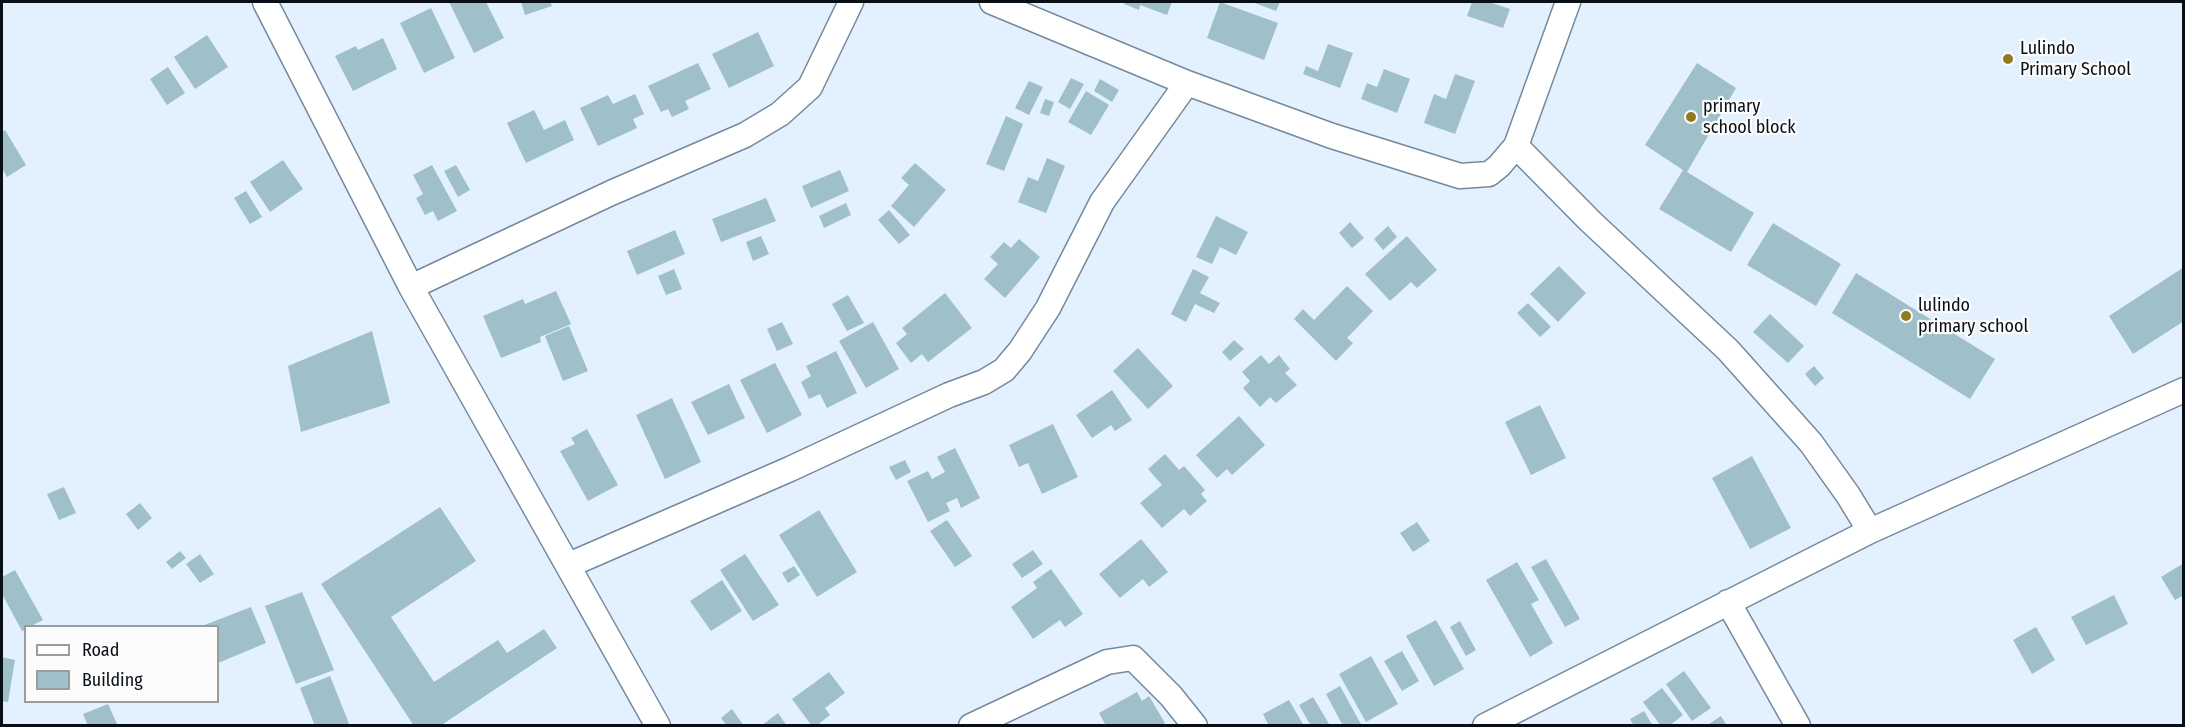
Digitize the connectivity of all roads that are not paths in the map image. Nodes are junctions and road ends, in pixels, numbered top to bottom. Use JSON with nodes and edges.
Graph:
{"nodes":[{"id":1,"x":265,"y":2,"type":"edge"},
{"id":2,"x":851,"y":2,"type":"edge"},
{"id":3,"x":992,"y":2,"type":"edge"},
{"id":4,"x":1568,"y":2,"type":"edge"},
{"id":5,"x":1187,"y":83,"type":"junction"},
{"id":6,"x":1516,"y":146,"type":"junction"},
{"id":7,"x":411,"y":287,"type":"junction"},
{"id":8,"x":2184,"y":390,"type":"edge"},
{"id":9,"x":1870,"y":531,"type":"junction"},
{"id":10,"x":569,"y":565,"type":"junction"},
{"id":11,"x":1728,"y":602,"type":"junction"},
{"id":12,"x":658,"y":726,"type":"edge"},
{"id":13,"x":971,"y":726,"type":"edge"},
{"id":14,"x":1196,"y":726,"type":"edge"},
{"id":15,"x":1485,"y":726,"type":"edge"},
{"id":16,"x":1798,"y":726,"type":"edge"}],
"edges":[{"from":1,"to":7,"type":"street"},
{"from":2,"to":7,"type":"street"},
{"from":3,"to":5,"type":"street"},
{"from":4,"to":6,"type":"street"},
{"from":5,"to":6,"type":"street"},
{"from":5,"to":10,"type":"street"},
{"from":6,"to":9,"type":"street"},
{"from":7,"to":10,"type":"street"},
{"from":8,"to":9,"type":"street"},
{"from":9,"to":11,"type":"street"},
{"from":10,"to":12,"type":"street"},
{"from":11,"to":15,"type":"street"},
{"from":11,"to":16,"type":"street"},
{"from":13,"to":14,"type":"street"}]}
